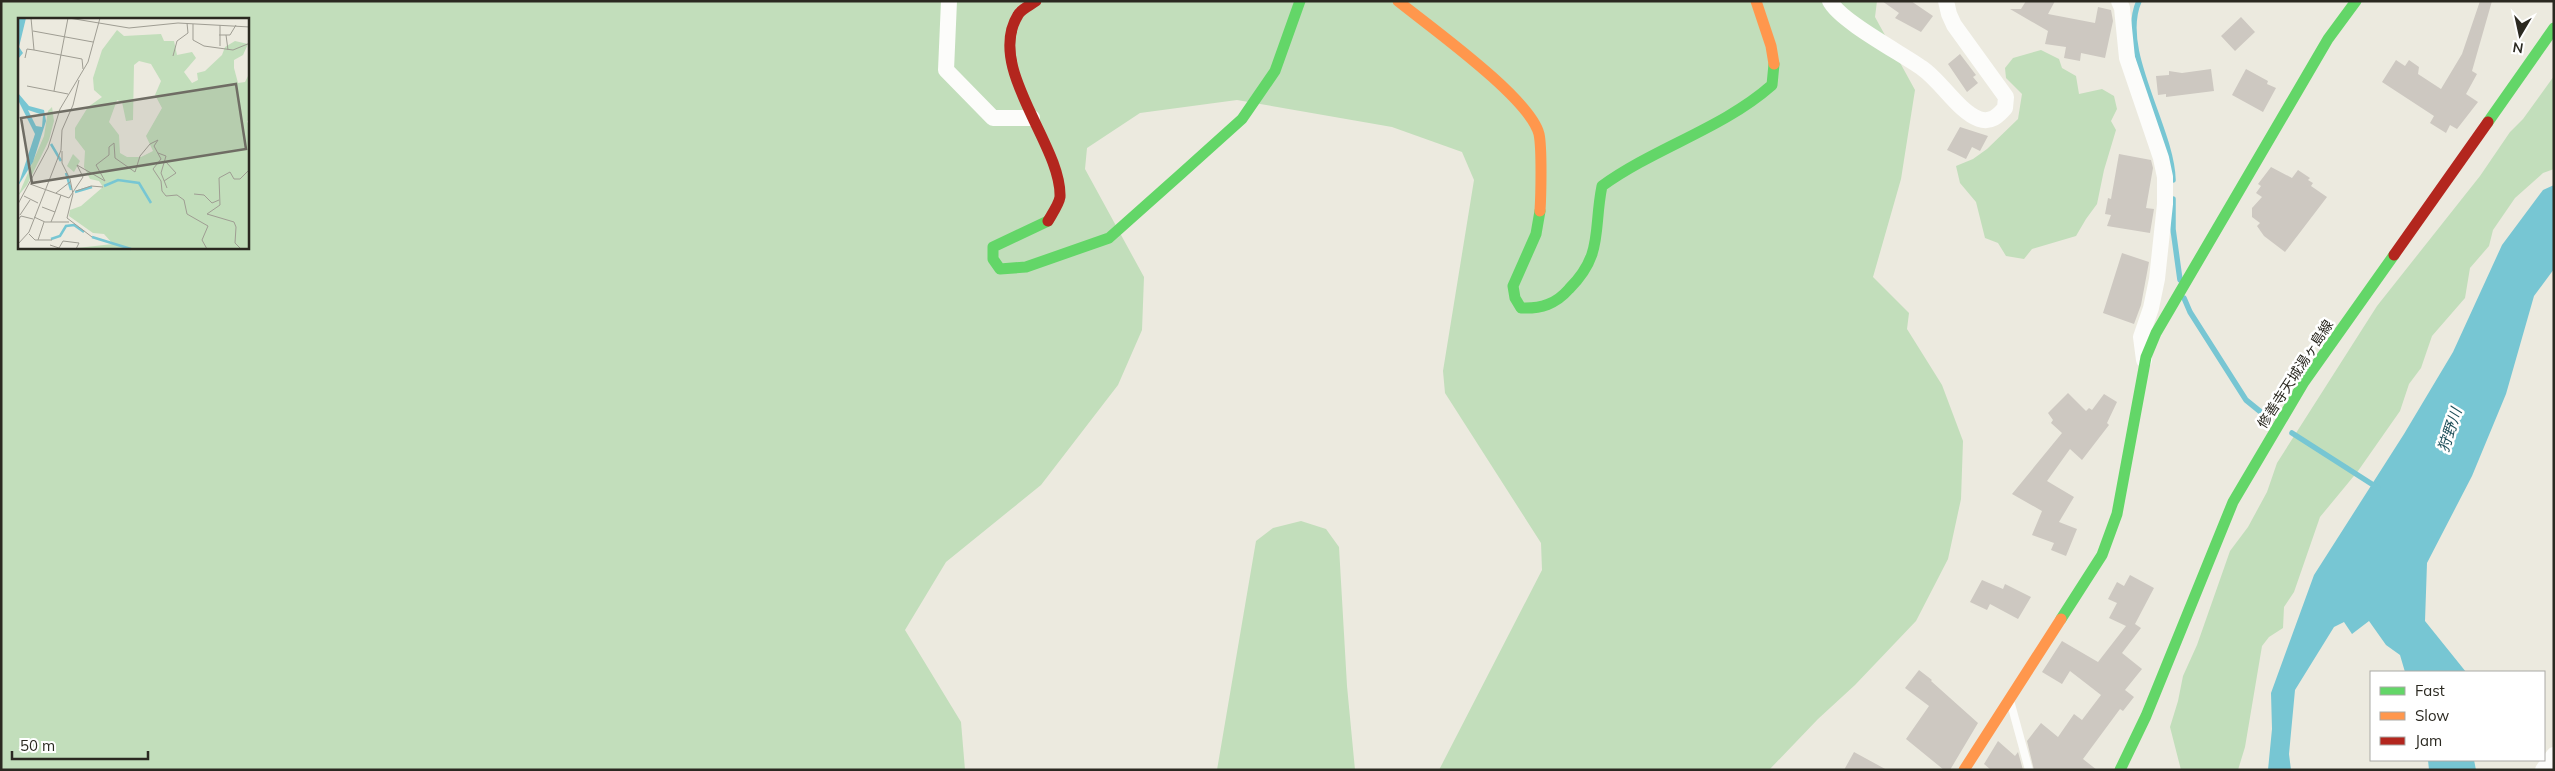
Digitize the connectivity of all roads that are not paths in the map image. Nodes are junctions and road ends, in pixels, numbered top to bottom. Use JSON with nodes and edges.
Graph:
{"nodes":[{"id":1,"x":949,"y":1,"type":"edge"},
{"id":2,"x":1036,"y":1,"type":"edge"},
{"id":3,"x":1300,"y":1,"type":"edge"},
{"id":4,"x":1398,"y":1,"type":"edge"},
{"id":5,"x":1756,"y":1,"type":"edge"},
{"id":6,"x":1830,"y":1,"type":"edge"},
{"id":7,"x":1946,"y":1,"type":"edge"},
{"id":8,"x":2119,"y":1,"type":"edge"},
{"id":9,"x":2356,"y":1,"type":"edge"},
{"id":10,"x":2554,"y":28,"type":"edge"},
{"id":11,"x":1032,"y":118,"type":"junction"},
{"id":12,"x":2145,"y":365,"type":"junction"},
{"id":13,"x":2010,"y":700,"type":"junction"},
{"id":14,"x":2554,"y":755,"type":"edge"},
{"id":15,"x":1964,"y":770,"type":"edge"},
{"id":16,"x":2029,"y":770,"type":"edge"},
{"id":17,"x":2120,"y":770,"type":"edge"},
{"id":18,"x":2543,"y":770,"type":"edge"}],
"edges":[{"from":1,"to":11,"type":"street"},
{"from":2,"to":11,"type":"street"},
{"from":3,"to":11,"type":"street"},
{"from":4,"to":5,"type":"street"},
{"from":6,"to":7,"type":"street"},
{"from":8,"to":12,"type":"street"},
{"from":9,"to":12,"type":"street"},
{"from":10,"to":17,"type":"street","name":"修善寺天城湯ヶ島線"},
{"from":12,"to":13,"type":"street"},
{"from":13,"to":15,"type":"street"},
{"from":13,"to":16,"type":"lane"},
{"from":14,"to":18,"type":"street"}]}
